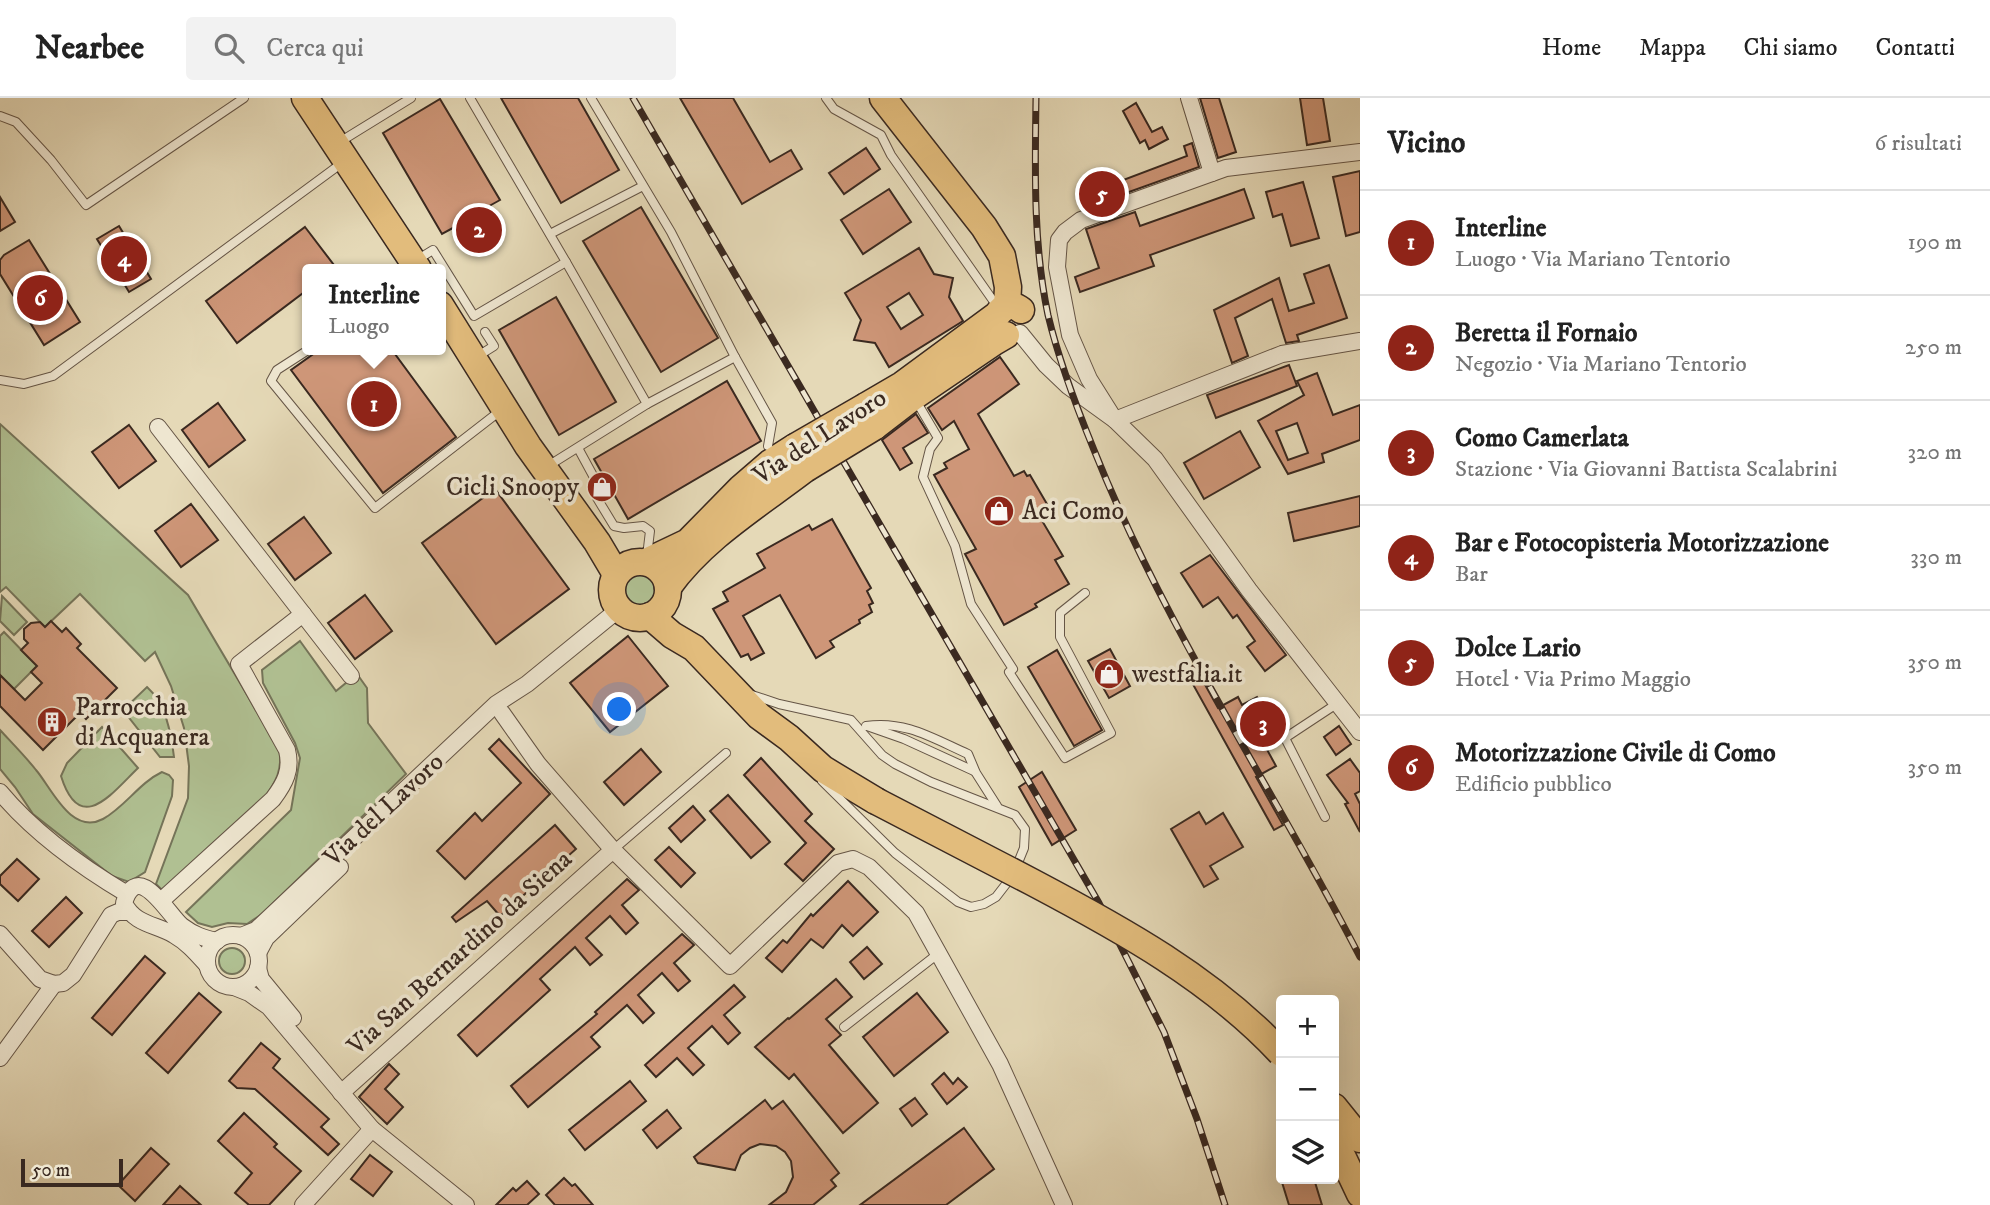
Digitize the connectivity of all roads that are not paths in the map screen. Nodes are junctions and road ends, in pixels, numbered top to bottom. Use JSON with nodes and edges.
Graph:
{"nodes":[{"id":1,"x":244,"y":98,"type":"edge"},
{"id":2,"x":305,"y":98,"type":"edge"},
{"id":3,"x":470,"y":98,"type":"edge"},
{"id":4,"x":591,"y":98,"type":"edge"},
{"id":5,"x":826,"y":98,"type":"edge"},
{"id":6,"x":883,"y":98,"type":"edge"},
{"id":7,"x":1189,"y":98,"type":"edge"},
{"id":8,"x":407,"y":99,"type":"edge"},
{"id":9,"x":0,"y":116,"type":"edge"},
{"id":10,"x":341,"y":152,"type":"junction"},
{"id":11,"x":1360,"y":152,"type":"edge"},
{"id":12,"x":1212,"y":173,"type":"junction"},
{"id":13,"x":643,"y":186,"type":"junction"},
{"id":14,"x":550,"y":234,"type":"junction"},
{"id":15,"x":566,"y":262,"type":"junction"},
{"id":16,"x":415,"y":264,"type":"edge"},
{"id":17,"x":418,"y":264,"type":"edge"},
{"id":18,"x":442,"y":264,"type":"edge"},
{"id":19,"x":446,"y":271,"type":"edge"},
{"id":20,"x":446,"y":314,"type":"edge"},
{"id":21,"x":1009,"y":318,"type":"junction"},
{"id":22,"x":485,"y":332,"type":"dead end"},
{"id":23,"x":1360,"y":341,"type":"edge"},
{"id":24,"x":302,"y":354,"type":"edge"},
{"id":25,"x":735,"y":357,"type":"junction"},
{"id":26,"x":474,"y":358,"type":"junction"},
{"id":27,"x":0,"y":380,"type":"edge"},
{"id":28,"x":913,"y":397,"type":"junction"},
{"id":29,"x":647,"y":404,"type":"junction"},
{"id":30,"x":504,"y":407,"type":"junction"},
{"id":31,"x":870,"y":416,"type":"junction"},
{"id":32,"x":1115,"y":420,"type":"junction"},
{"id":33,"x":158,"y":426,"type":"dead end"},
{"id":34,"x":768,"y":446,"type":"dead end"},
{"id":35,"x":578,"y":448,"type":"junction"},
{"id":36,"x":800,"y":458,"type":"junction"},
{"id":37,"x":544,"y":468,"type":"junction"},
{"id":38,"x":631,"y":567,"type":"junction"},
{"id":39,"x":1085,"y":593,"type":"dead end"},
{"id":40,"x":661,"y":602,"type":"junction"},
{"id":41,"x":619,"y":609,"type":"junction"},
{"id":42,"x":303,"y":614,"type":"junction"},
{"id":43,"x":351,"y":676,"type":"dead end"},
{"id":44,"x":725,"y":679,"type":"junction"},
{"id":45,"x":527,"y":684,"type":"junction"},
{"id":46,"x":1338,"y":703,"type":"junction"},
{"id":47,"x":502,"y":713,"type":"junction"},
{"id":48,"x":851,"y":720,"type":"junction"},
{"id":49,"x":1360,"y":732,"type":"edge"},
{"id":50,"x":789,"y":738,"type":"junction"},
{"id":51,"x":726,"y":752,"type":"dead end"},
{"id":52,"x":0,"y":792,"type":"edge"},
{"id":53,"x":997,"y":806,"type":"junction"},
{"id":54,"x":1325,"y":817,"type":"dead end"},
{"id":55,"x":613,"y":850,"type":"junction"},
{"id":56,"x":127,"y":894,"type":"junction"},
{"id":57,"x":166,"y":905,"type":"junction"},
{"id":58,"x":128,"y":912,"type":"junction"},
{"id":59,"x":154,"y":928,"type":"junction"},
{"id":60,"x":0,"y":934,"type":"edge"},
{"id":61,"x":241,"y":936,"type":"junction"},
{"id":62,"x":218,"y":940,"type":"junction"},
{"id":63,"x":939,"y":953,"type":"junction"},
{"id":64,"x":258,"y":960,"type":"junction"},
{"id":65,"x":207,"y":965,"type":"junction"},
{"id":66,"x":54,"y":984,"type":"junction"},
{"id":67,"x":234,"y":987,"type":"junction"},
{"id":68,"x":845,"y":1027,"type":"dead end"},
{"id":69,"x":1276,"y":1050,"type":"edge"},
{"id":70,"x":0,"y":1058,"type":"edge"},
{"id":71,"x":341,"y":1093,"type":"junction"},
{"id":72,"x":1342,"y":1127,"type":"edge"},
{"id":73,"x":372,"y":1129,"type":"junction"},
{"id":74,"x":1360,"y":1158,"type":"edge"},
{"id":75,"x":1360,"y":1194,"type":"edge"},
{"id":76,"x":303,"y":1205,"type":"edge"},
{"id":77,"x":466,"y":1205,"type":"edge"},
{"id":78,"x":1064,"y":1205,"type":"edge"}],
"edges":[{"from":1,"to":9,"type":"lane"},
{"from":2,"to":10,"type":"main road"},
{"from":3,"to":14,"type":"lane"},
{"from":4,"to":13,"type":"lane"},
{"from":5,"to":21,"type":"lane"},
{"from":6,"to":21,"type":"main road"},
{"from":7,"to":12,"type":"street"},
{"from":8,"to":10,"type":"lane"},
{"from":10,"to":16,"type":"main road"},
{"from":10,"to":27,"type":"lane"},
{"from":11,"to":12,"type":"street"},
{"from":12,"to":32,"type":"street"},
{"from":13,"to":14,"type":"lane"},
{"from":13,"to":25,"type":"lane"},
{"from":14,"to":15,"type":"lane"},
{"from":15,"to":19,"type":"lane"},
{"from":15,"to":29,"type":"lane"},
{"from":17,"to":18,"type":"lane"},
{"from":20,"to":26,"type":"main road"},
{"from":21,"to":28,"type":"main road","name":"Via del Lavoro"},
{"from":21,"to":31,"type":"main road","name":"Via del Lavoro"},
{"from":21,"to":32,"type":"street"},
{"from":22,"to":26,"type":"lane"},
{"from":23,"to":32,"type":"street"},
{"from":24,"to":30,"type":"lane"},
{"from":25,"to":29,"type":"lane"},
{"from":25,"to":34,"type":"lane"},
{"from":26,"to":30,"type":"main road"},
{"from":28,"to":31,"type":"main road","name":"Via del Lavoro"},
{"from":28,"to":39,"type":"lane"},
{"from":29,"to":35,"type":"lane"},
{"from":30,"to":37,"type":"main road"},
{"from":31,"to":36,"type":"main road","name":"Via del Lavoro","bridge":true},
{"from":32,"to":46,"type":"street"},
{"from":33,"to":42,"type":"street"},
{"from":35,"to":37,"type":"lane"},
{"from":35,"to":38,"type":"lane"},
{"from":36,"to":38,"type":"main road","name":"Via del Lavoro"},
{"from":36,"to":40,"type":"main road","name":"Via del Lavoro"},
{"from":37,"to":38,"type":"main road"},
{"from":38,"to":40,"type":"main road"},
{"from":38,"to":41,"type":"main road"},
{"from":40,"to":41,"type":"main road"},
{"from":40,"to":44,"type":"main road"},
{"from":41,"to":45,"type":"street","name":"Via del Lavoro"},
{"from":42,"to":43,"type":"street"},
{"from":42,"to":57,"type":"street"},
{"from":44,"to":48,"type":"lane"},
{"from":44,"to":50,"type":"main road"},
{"from":45,"to":47,"type":"street","name":"Via del Lavoro"},
{"from":45,"to":61,"type":"street","name":"Via del Lavoro"},
{"from":46,"to":49,"type":"street"},
{"from":46,"to":54,"type":"lane"},
{"from":47,"to":55,"type":"street","name":"Via San Bernardino da Siena"},
{"from":47,"to":64,"type":"street","name":"Via del Lavoro"},
{"from":48,"to":53,"type":"lane"},
{"from":48,"to":53,"type":"lane"},
{"from":50,"to":53,"type":"lane"},
{"from":50,"to":69,"type":"main road","bridge":true},
{"from":51,"to":55,"type":"lane","name":"Via San Bernardino da Siena"},
{"from":52,"to":56,"type":"street"},
{"from":55,"to":63,"type":"street","name":"Via San Bernardino da Siena"},
{"from":55,"to":71,"type":"street","name":"Via San Bernardino da Siena"},
{"from":56,"to":57,"type":"street"},
{"from":56,"to":58,"type":"street"},
{"from":57,"to":59,"type":"street"},
{"from":57,"to":62,"type":"street"},
{"from":58,"to":59,"type":"street"},
{"from":58,"to":66,"type":"street"},
{"from":59,"to":65,"type":"street"},
{"from":60,"to":66,"type":"street"},
{"from":61,"to":62,"type":"street"},
{"from":61,"to":64,"type":"street"},
{"from":62,"to":65,"type":"street"},
{"from":63,"to":68,"type":"lane"},
{"from":63,"to":78,"type":"street","name":"Via San Bernardino da Siena"},
{"from":64,"to":67,"type":"street"},
{"from":64,"to":71,"type":"street"},
{"from":65,"to":67,"type":"street"},
{"from":66,"to":70,"type":"street"},
{"from":67,"to":71,"type":"street"},
{"from":71,"to":73,"type":"street"},
{"from":72,"to":74,"type":"main road"},
{"from":72,"to":75,"type":"main road"},
{"from":73,"to":76,"type":"street"},
{"from":73,"to":77,"type":"street"}]}
